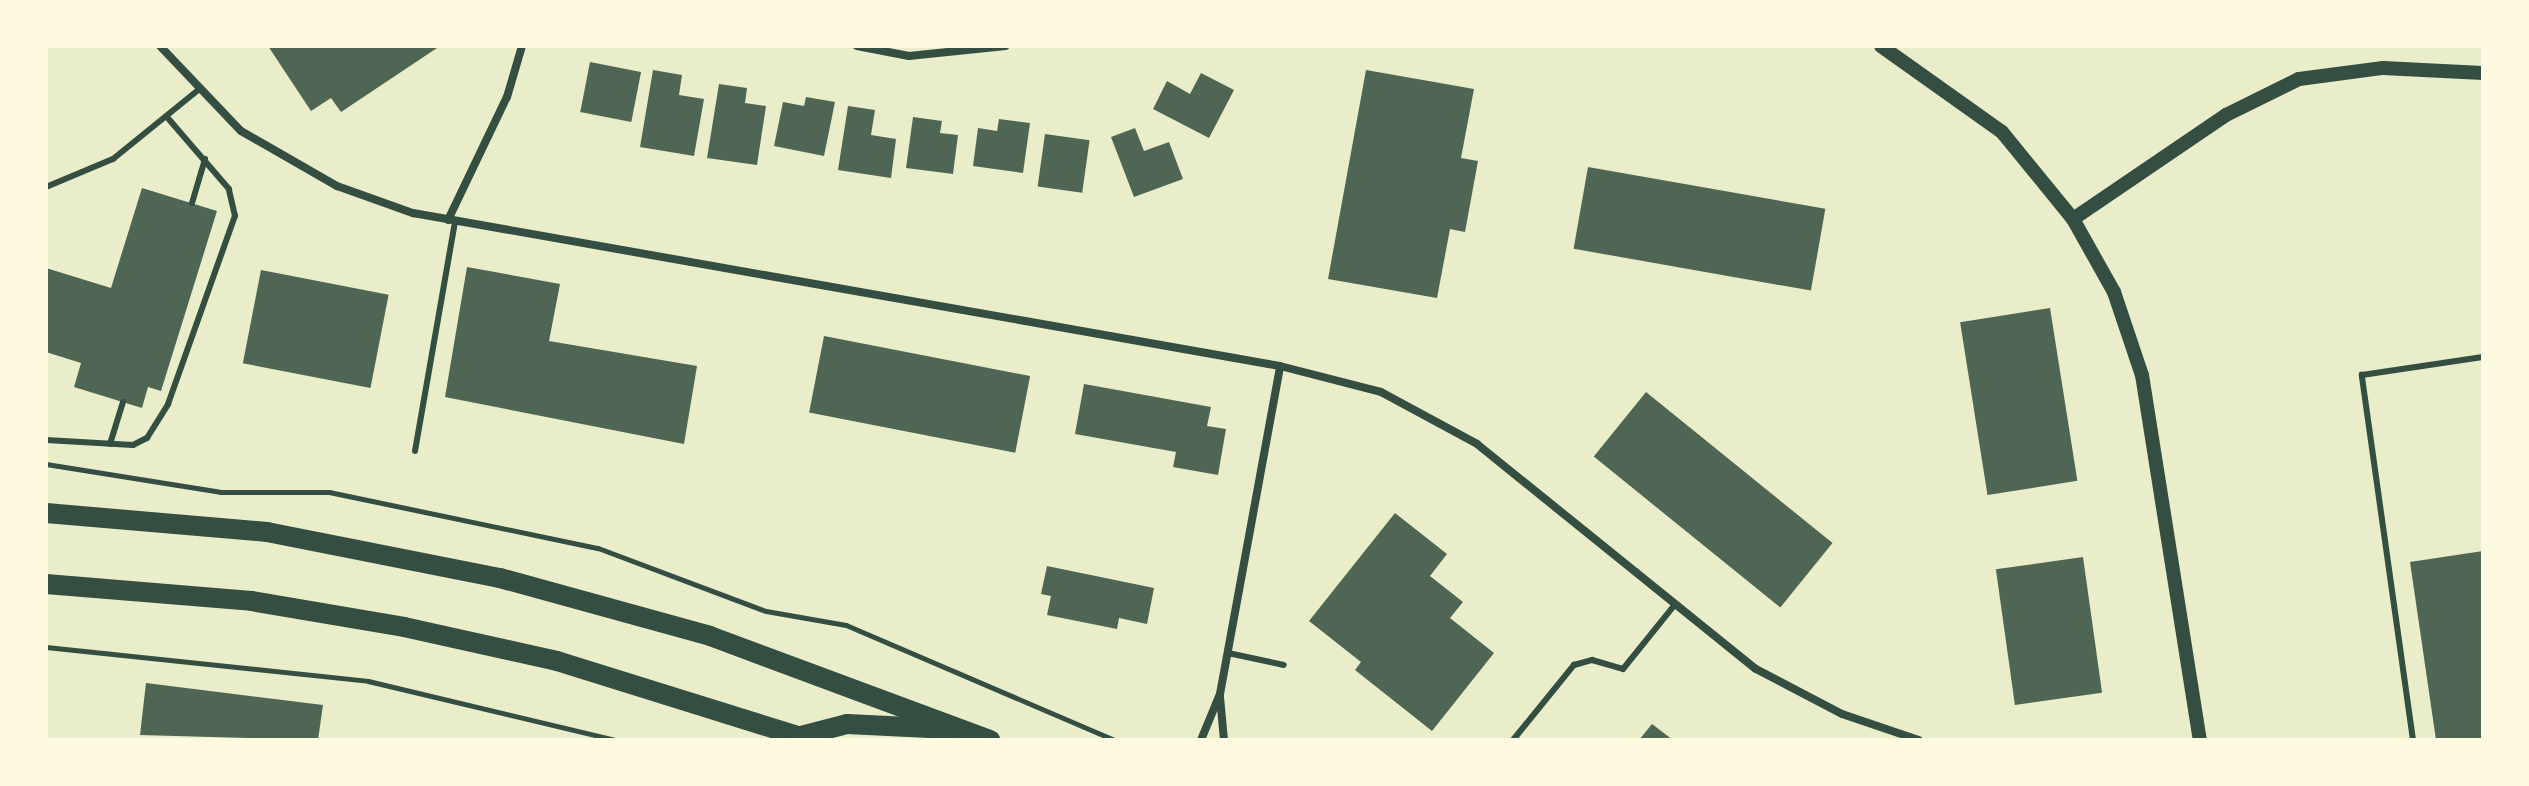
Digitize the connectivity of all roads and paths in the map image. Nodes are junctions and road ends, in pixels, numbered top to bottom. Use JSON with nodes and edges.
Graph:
{"nodes":[{"id":1,"x":160,"y":46,"type":"edge"},
{"id":2,"x":522,"y":46,"type":"edge"},
{"id":3,"x":857,"y":46,"type":"edge"},
{"id":4,"x":1005,"y":46,"type":"edge"},
{"id":5,"x":1881,"y":46,"type":"edge"},
{"id":6,"x":2483,"y":73,"type":"edge"},
{"id":7,"x":197,"y":91,"type":"junction"},
{"id":8,"x":166,"y":116,"type":"junction"},
{"id":9,"x":205,"y":159,"type":"junction"},
{"id":10,"x":46,"y":187,"type":"edge"},
{"id":11,"x":192,"y":203,"type":"dead end"},
{"id":12,"x":2073,"y":219,"type":"junction"},
{"id":13,"x":452,"y":220,"type":"junction"},
{"id":14,"x":2483,"y":357,"type":"edge"},
{"id":15,"x":1280,"y":366,"type":"junction"},
{"id":16,"x":123,"y":402,"type":"dead end"},
{"id":17,"x":46,"y":440,"type":"edge"},
{"id":18,"x":110,"y":444,"type":"junction"},
{"id":19,"x":415,"y":451,"type":"dead end"},
{"id":20,"x":46,"y":464,"type":"edge"},
{"id":21,"x":46,"y":513,"type":"edge"},
{"id":22,"x":46,"y":584,"type":"edge"},
{"id":23,"x":1673,"y":607,"type":"junction"},
{"id":24,"x":46,"y":647,"type":"edge"},
{"id":25,"x":1228,"y":653,"type":"junction"},
{"id":26,"x":1284,"y":665,"type":"dead end"},
{"id":27,"x":1220,"y":694,"type":"junction"},
{"id":28,"x":967,"y":730,"type":"junction"},
{"id":29,"x":803,"y":739,"type":"edge"},
{"id":30,"x":616,"y":740,"type":"edge"},
{"id":31,"x":990,"y":740,"type":"edge"},
{"id":32,"x":1114,"y":740,"type":"edge"},
{"id":33,"x":1201,"y":740,"type":"edge"},
{"id":34,"x":1224,"y":740,"type":"edge"},
{"id":35,"x":1513,"y":740,"type":"edge"},
{"id":36,"x":1919,"y":740,"type":"edge"},
{"id":37,"x":2200,"y":740,"type":"edge"},
{"id":38,"x":2413,"y":740,"type":"edge"}],
"edges":[{"from":1,"to":7,"type":"street"},
{"from":2,"to":13,"type":"street"},
{"from":3,"to":4,"type":"street"},
{"from":5,"to":12,"type":"street"},
{"from":6,"to":12,"type":"street"},
{"from":7,"to":8,"type":"lane"},
{"from":7,"to":13,"type":"street"},
{"from":8,"to":9,"type":"lane"},
{"from":8,"to":10,"type":"lane"},
{"from":9,"to":11,"type":"lane"},
{"from":9,"to":18,"type":"lane"},
{"from":12,"to":37,"type":"street"},
{"from":13,"to":15,"type":"street"},
{"from":13,"to":19,"type":"lane"},
{"from":14,"to":38,"type":"lane"},
{"from":15,"to":23,"type":"street"},
{"from":15,"to":25,"type":"street"},
{"from":16,"to":18,"type":"lane"},
{"from":17,"to":18,"type":"lane"},
{"from":20,"to":32,"type":"path"},
{"from":21,"to":28,"type":"highway"},
{"from":22,"to":29,"type":"highway"},
{"from":23,"to":35,"type":"lane"},
{"from":23,"to":36,"type":"street"},
{"from":24,"to":30,"type":"path"},
{"from":25,"to":26,"type":"lane"},
{"from":25,"to":27,"type":"street"},
{"from":27,"to":33,"type":"street"},
{"from":27,"to":34,"type":"street"},
{"from":28,"to":29,"type":"highway"},
{"from":28,"to":31,"type":"highway"}]}
